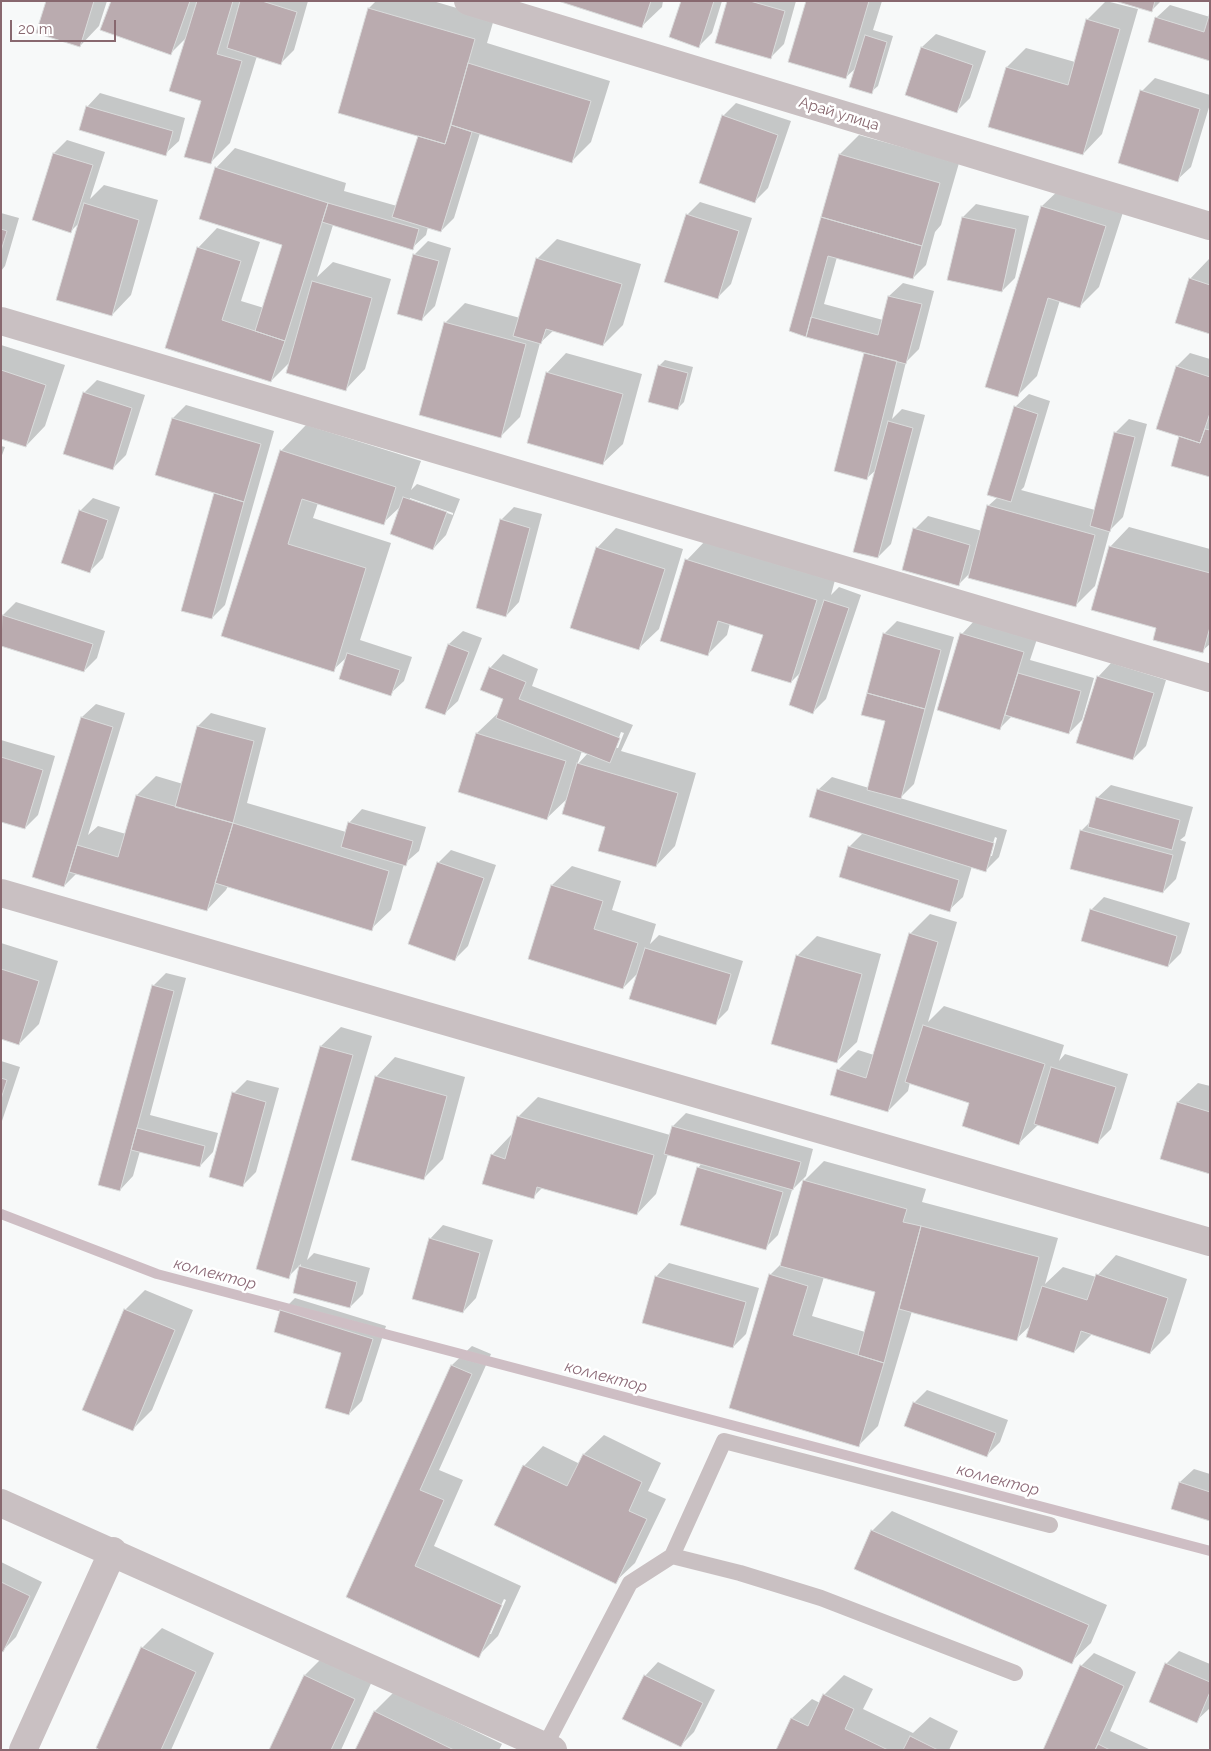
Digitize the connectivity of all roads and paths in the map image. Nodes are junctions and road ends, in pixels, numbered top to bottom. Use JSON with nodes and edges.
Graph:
{"nodes":[{"id":1,"x":468,"y":1,"type":"edge"},
{"id":2,"x":1210,"y":226,"type":"edge"},
{"id":3,"x":1,"y":321,"type":"edge"},
{"id":4,"x":1210,"y":678,"type":"edge"},
{"id":5,"x":1,"y":893,"type":"edge"},
{"id":6,"x":1210,"y":1242,"type":"edge"},
{"id":7,"x":1,"y":1503,"type":"edge"},
{"id":8,"x":1050,"y":1525,"type":"dead end"},
{"id":9,"x":112,"y":1551,"type":"junction"},
{"id":10,"x":672,"y":1556,"type":"junction"},
{"id":11,"x":1016,"y":1674,"type":"dead end"},
{"id":12,"x":549,"y":1748,"type":"edge"},
{"id":13,"x":23,"y":1750,"type":"edge"}],
"edges":[{"from":1,"to":2,"type":"street","name":"Арай улица"},
{"from":3,"to":4,"type":"street"},
{"from":5,"to":6,"type":"street"},
{"from":7,"to":9,"type":"street"},
{"from":8,"to":10,"type":"lane"},
{"from":9,"to":12,"type":"street"},
{"from":9,"to":13,"type":"street"},
{"from":10,"to":11,"type":"lane"},
{"from":10,"to":12,"type":"lane"}]}
